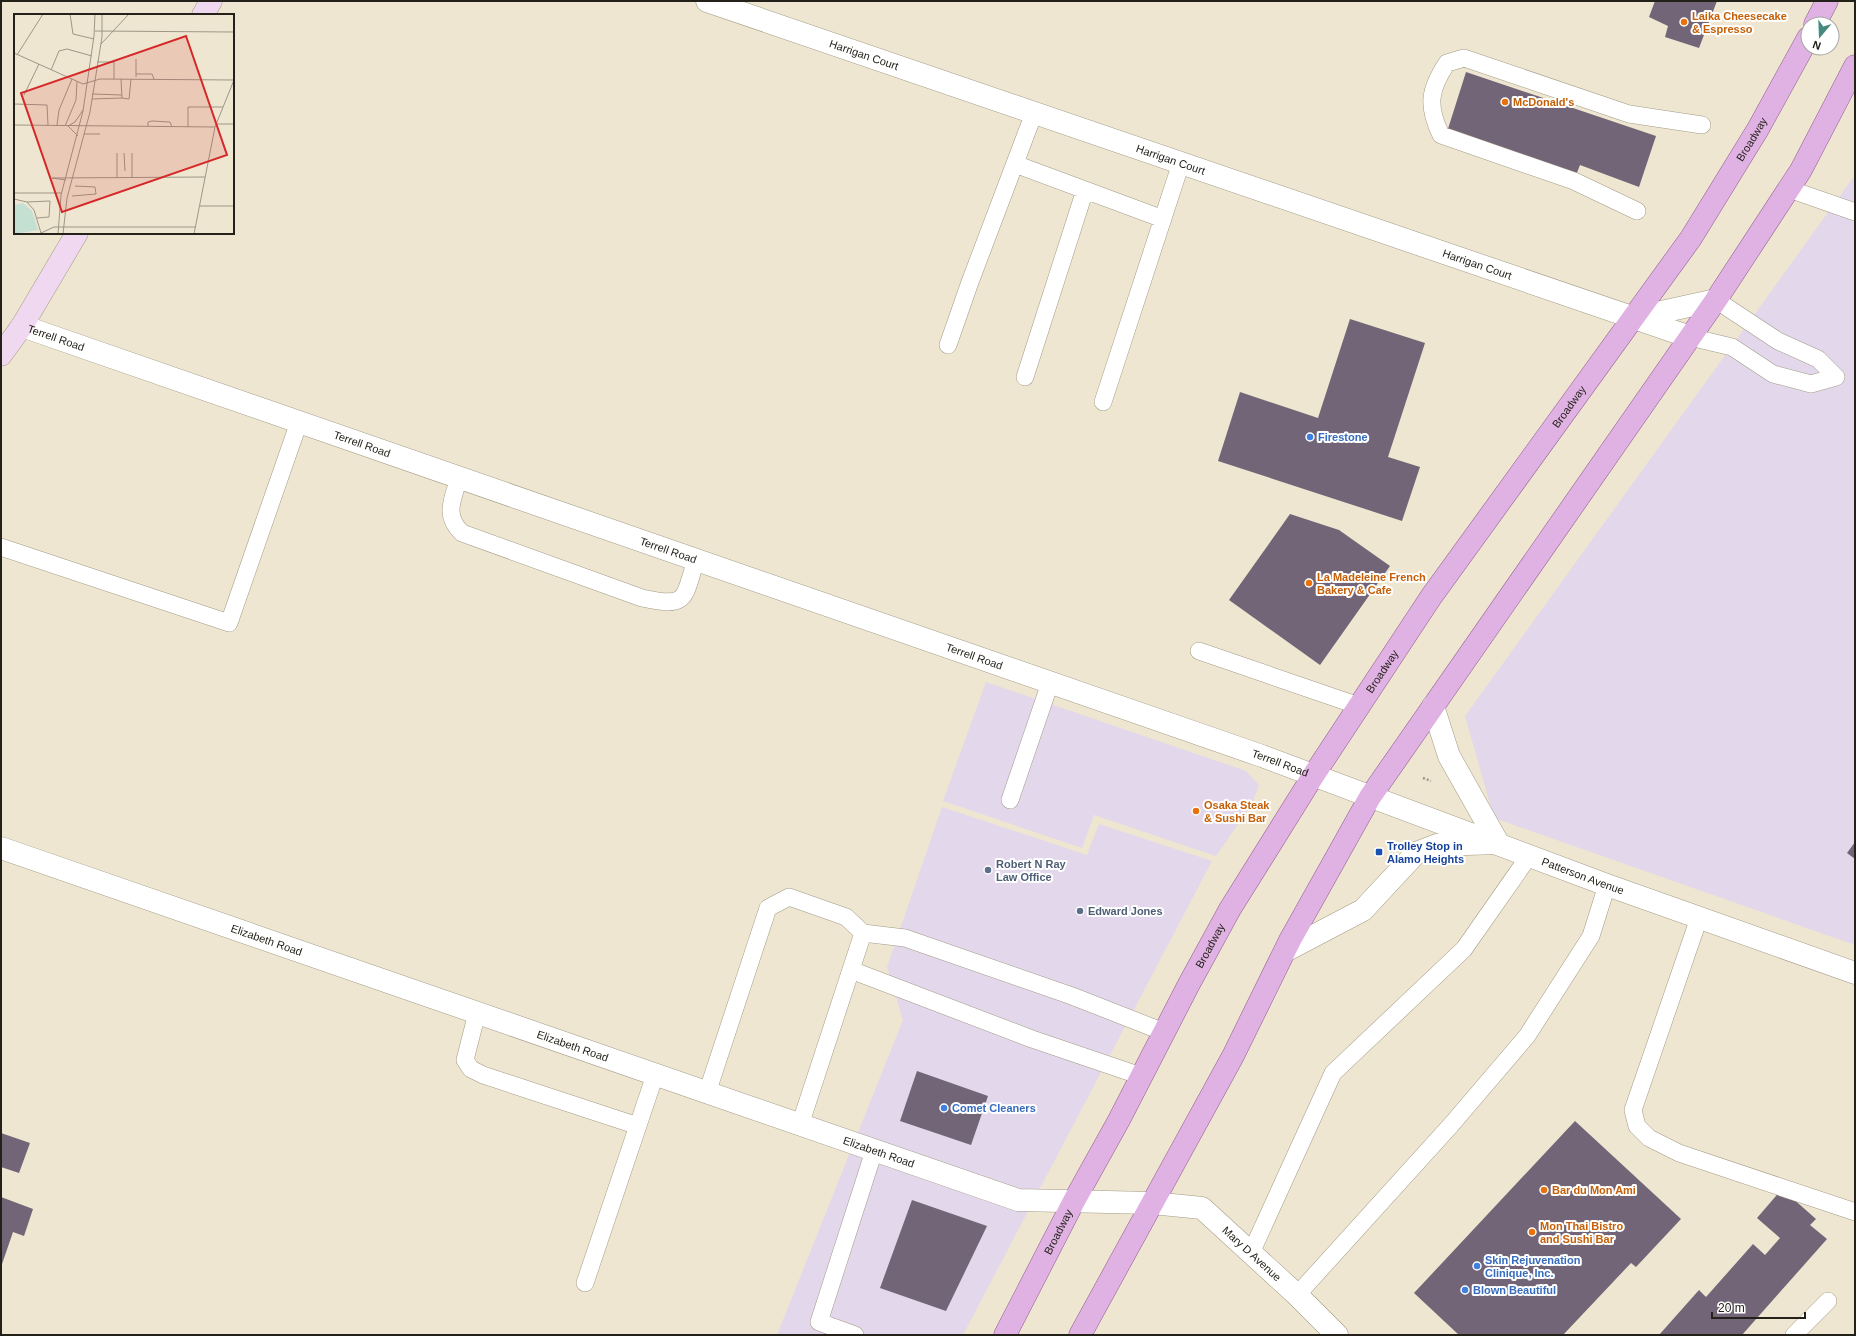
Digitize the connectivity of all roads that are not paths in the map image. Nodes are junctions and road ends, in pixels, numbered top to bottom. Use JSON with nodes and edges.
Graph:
{"nodes":[{"id":1,"x":211,"y":1,"type":"edge"},
{"id":2,"x":707,"y":1,"type":"edge"},
{"id":3,"x":1827,"y":1,"type":"edge"},
{"id":4,"x":204,"y":14,"type":"edge"},
{"id":5,"x":1819,"y":16,"type":"edge"},
{"id":6,"x":1800,"y":53,"type":"edge"},
{"id":7,"x":1855,"y":66,"type":"edge"},
{"id":8,"x":1034,"y":113,"type":"junction"},
{"id":9,"x":1702,"y":125,"type":"dead end"},
{"id":10,"x":1181,"y":162,"type":"junction"},
{"id":11,"x":1015,"y":164,"type":"junction"},
{"id":12,"x":1789,"y":189,"type":"junction"},
{"id":13,"x":1085,"y":190,"type":"junction"},
{"id":14,"x":1637,"y":211,"type":"dead end"},
{"id":15,"x":1855,"y":212,"type":"edge"},
{"id":16,"x":1163,"y":219,"type":"junction"},
{"id":17,"x":76,"y":234,"type":"edge"},
{"id":18,"x":1716,"y":300,"type":"junction"},
{"id":19,"x":1634,"y":318,"type":"junction"},
{"id":20,"x":22,"y":326,"type":"junction"},
{"id":21,"x":1690,"y":337,"type":"junction"},
{"id":22,"x":948,"y":345,"type":"dead end"},
{"id":23,"x":2,"y":352,"type":"edge"},
{"id":24,"x":1025,"y":377,"type":"dead end"},
{"id":25,"x":1103,"y":402,"type":"dead end"},
{"id":26,"x":299,"y":422,"type":"junction"},
{"id":27,"x":459,"y":478,"type":"junction"},
{"id":28,"x":1,"y":548,"type":"edge"},
{"id":29,"x":696,"y":560,"type":"junction"},
{"id":30,"x":1199,"y":651,"type":"dead end"},
{"id":31,"x":1050,"y":683,"type":"junction"},
{"id":32,"x":1359,"y":706,"type":"junction"},
{"id":33,"x":1433,"y":706,"type":"junction"},
{"id":34,"x":1313,"y":776,"type":"junction"},
{"id":35,"x":1370,"y":797,"type":"junction"},
{"id":36,"x":1010,"y":800,"type":"dead end"},
{"id":37,"x":1498,"y":843,"type":"junction"},
{"id":38,"x":1,"y":848,"type":"edge"},
{"id":39,"x":1529,"y":856,"type":"junction"},
{"id":40,"x":1607,"y":885,"type":"junction"},
{"id":41,"x":1699,"y":918,"type":"junction"},
{"id":42,"x":863,"y":933,"type":"junction"},
{"id":43,"x":1285,"y":951,"type":"junction"},
{"id":44,"x":851,"y":970,"type":"junction"},
{"id":45,"x":1855,"y":974,"type":"edge"},
{"id":46,"x":477,"y":1013,"type":"junction"},
{"id":47,"x":1164,"y":1032,"type":"junction"},
{"id":48,"x":655,"y":1075,"type":"junction"},
{"id":49,"x":1141,"y":1076,"type":"junction"},
{"id":50,"x":707,"y":1093,"type":"junction"},
{"id":51,"x":800,"y":1125,"type":"junction"},
{"id":52,"x":638,"y":1126,"type":"junction"},
{"id":53,"x":874,"y":1151,"type":"junction"},
{"id":54,"x":1074,"y":1201,"type":"junction"},
{"id":55,"x":1152,"y":1203,"type":"junction"},
{"id":56,"x":1855,"y":1212,"type":"edge"},
{"id":57,"x":1252,"y":1253,"type":"junction"},
{"id":58,"x":585,"y":1283,"type":"dead end"},
{"id":59,"x":1297,"y":1295,"type":"junction"},
{"id":60,"x":1828,"y":1301,"type":"dead end"},
{"id":61,"x":855,"y":1335,"type":"edge"},
{"id":62,"x":1005,"y":1335,"type":"edge"},
{"id":63,"x":1080,"y":1335,"type":"edge"},
{"id":64,"x":1337,"y":1335,"type":"edge"},
{"id":65,"x":1794,"y":1335,"type":"edge"}],
"edges":[{"from":1,"to":4,"type":"street"},
{"from":2,"to":8,"type":"street","name":"Harrigan Court"},
{"from":3,"to":5,"type":"main road"},
{"from":6,"to":19,"type":"main road","name":"Broadway"},
{"from":7,"to":12,"type":"main road"},
{"from":8,"to":10,"type":"street","name":"Harrigan Court"},
{"from":8,"to":11,"type":"lane"},
{"from":9,"to":14,"type":"lane"},
{"from":10,"to":16,"type":"lane"},
{"from":10,"to":19,"type":"street","name":"Harrigan Court"},
{"from":11,"to":13,"type":"lane"},
{"from":11,"to":22,"type":"lane"},
{"from":12,"to":15,"type":"lane"},
{"from":12,"to":18,"type":"main road"},
{"from":13,"to":16,"type":"lane"},
{"from":13,"to":24,"type":"lane"},
{"from":16,"to":25,"type":"lane"},
{"from":17,"to":20,"type":"street"},
{"from":18,"to":19,"type":"street"},
{"from":18,"to":21,"type":"main road"},
{"from":18,"to":21,"type":"lane"},
{"from":19,"to":21,"type":"street","name":"Harrigan Court"},
{"from":19,"to":32,"type":"main road","name":"Broadway"},
{"from":20,"to":23,"type":"street"},
{"from":20,"to":26,"type":"street","name":"Terrell Road"},
{"from":21,"to":33,"type":"main road"},
{"from":26,"to":27,"type":"street","name":"Terrell Road"},
{"from":26,"to":28,"type":"lane"},
{"from":27,"to":29,"type":"street","name":"Terrell Road"},
{"from":27,"to":29,"type":"lane"},
{"from":29,"to":31,"type":"street","name":"Terrell Road"},
{"from":30,"to":32,"type":"lane"},
{"from":31,"to":34,"type":"street","name":"Terrell Road"},
{"from":31,"to":36,"type":"lane"},
{"from":32,"to":34,"type":"main road","name":"Broadway"},
{"from":33,"to":35,"type":"main road"},
{"from":33,"to":37,"type":"street"},
{"from":34,"to":35,"type":"street","name":"Patterson Avenue"},
{"from":34,"to":47,"type":"main road","name":"Broadway"},
{"from":35,"to":37,"type":"street","name":"Patterson Avenue"},
{"from":35,"to":43,"type":"main road"},
{"from":37,"to":39,"type":"street","name":"Patterson Avenue"},
{"from":37,"to":43,"type":"street"},
{"from":38,"to":46,"type":"street","name":"Elizabeth Road"},
{"from":39,"to":40,"type":"street","name":"Patterson Avenue"},
{"from":39,"to":57,"type":"lane"},
{"from":40,"to":41,"type":"street","name":"Patterson Avenue"},
{"from":40,"to":59,"type":"lane"},
{"from":41,"to":45,"type":"street","name":"Patterson Avenue"},
{"from":41,"to":56,"type":"lane"},
{"from":42,"to":44,"type":"lane"},
{"from":42,"to":47,"type":"lane"},
{"from":42,"to":50,"type":"lane"},
{"from":43,"to":55,"type":"main road"},
{"from":44,"to":49,"type":"lane"},
{"from":44,"to":51,"type":"lane"},
{"from":46,"to":48,"type":"street","name":"Elizabeth Road"},
{"from":46,"to":52,"type":"lane"},
{"from":47,"to":49,"type":"main road","name":"Broadway"},
{"from":48,"to":50,"type":"street","name":"Elizabeth Road"},
{"from":48,"to":52,"type":"lane"},
{"from":49,"to":54,"type":"main road","name":"Broadway"},
{"from":50,"to":51,"type":"street","name":"Elizabeth Road"},
{"from":51,"to":53,"type":"street","name":"Elizabeth Road"},
{"from":52,"to":58,"type":"lane"},
{"from":53,"to":54,"type":"street","name":"Elizabeth Road"},
{"from":53,"to":61,"type":"lane"},
{"from":54,"to":55,"type":"street","name":"Elizabeth Road"},
{"from":54,"to":62,"type":"main road","name":"Broadway"},
{"from":55,"to":57,"type":"street","name":"Mary D Avenue"},
{"from":55,"to":63,"type":"main road"},
{"from":57,"to":59,"type":"street","name":"Mary D Avenue"},
{"from":59,"to":64,"type":"street","name":"Mary D Avenue"},
{"from":60,"to":65,"type":"lane"}]}
